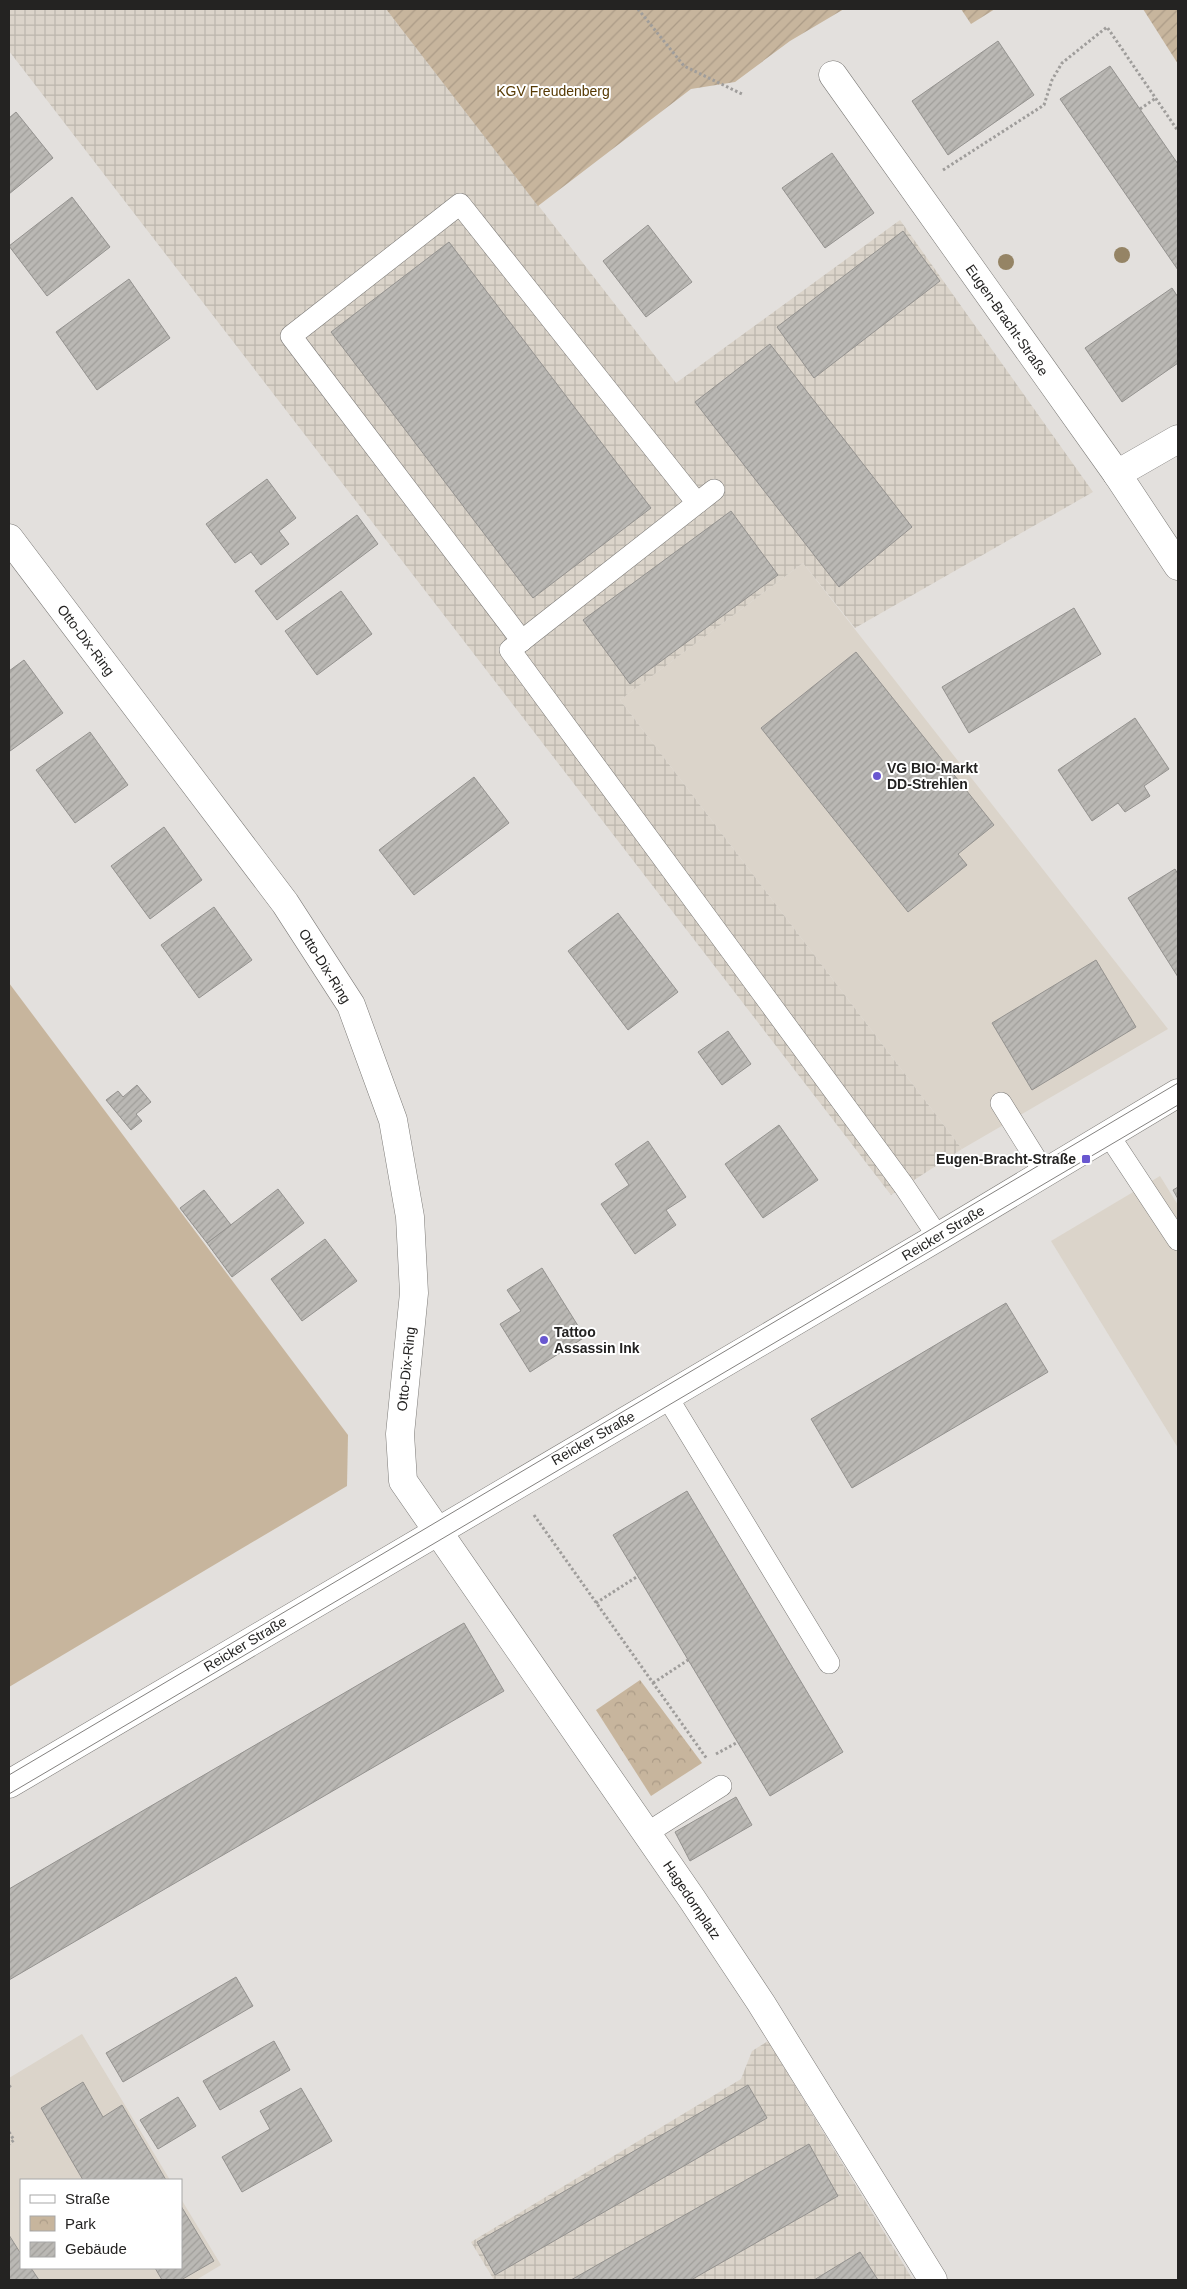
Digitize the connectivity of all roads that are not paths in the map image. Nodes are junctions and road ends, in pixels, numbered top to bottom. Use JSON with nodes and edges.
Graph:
{"nodes":[{"id":1,"x":833,"y":75,"type":"dead end"},
{"id":2,"x":1178,"y":439,"type":"edge"},
{"id":3,"x":1117,"y":474,"type":"junction"},
{"id":4,"x":714,"y":490,"type":"dead end"},
{"id":5,"x":697,"y":503,"type":"junction"},
{"id":6,"x":9,"y":538,"type":"edge"},
{"id":7,"x":1178,"y":566,"type":"edge"},
{"id":8,"x":522,"y":641,"type":"junction"},
{"id":9,"x":1178,"y":1093,"type":"edge"},
{"id":10,"x":1001,"y":1103,"type":"dead end"},
{"id":11,"x":1108,"y":1134,"type":"junction"},
{"id":12,"x":1044,"y":1172,"type":"junction"},
{"id":13,"x":938,"y":1237,"type":"junction"},
{"id":14,"x":1178,"y":1240,"type":"edge"},
{"id":15,"x":666,"y":1395,"type":"junction"},
{"id":16,"x":436,"y":1530,"type":"junction"},
{"id":17,"x":830,"y":1663,"type":"dead end"},
{"id":18,"x":9,"y":1784,"type":"edge"},
{"id":19,"x":720,"y":1786,"type":"dead end"},
{"id":20,"x":647,"y":1834,"type":"junction"},
{"id":21,"x":933,"y":2280,"type":"edge"}],
"edges":[{"from":1,"to":3,"type":"street","name":"Eugen-Bracht-Straße"},
{"from":2,"to":3,"type":"street"},
{"from":3,"to":7,"type":"street","name":"Eugen-Bracht-Straße"},
{"from":4,"to":5,"type":"lane"},
{"from":5,"to":8,"type":"lane"},
{"from":5,"to":8,"type":"lane"},
{"from":6,"to":16,"type":"street","name":"Otto-Dix-Ring"},
{"from":8,"to":13,"type":"lane"},
{"from":9,"to":11,"type":"street","name":"Reicker Straße"},
{"from":10,"to":12,"type":"lane"},
{"from":11,"to":12,"type":"street","name":"Reicker Straße"},
{"from":11,"to":14,"type":"lane"},
{"from":12,"to":13,"type":"street","name":"Reicker Straße"},
{"from":13,"to":15,"type":"street","name":"Reicker Straße"},
{"from":15,"to":16,"type":"street","name":"Reicker Straße"},
{"from":15,"to":17,"type":"lane"},
{"from":16,"to":18,"type":"street","name":"Reicker Straße"},
{"from":16,"to":20,"type":"street","name":"Hagedornplatz"},
{"from":19,"to":20,"type":"lane"},
{"from":20,"to":21,"type":"street","name":"Hagedornplatz"}]}
